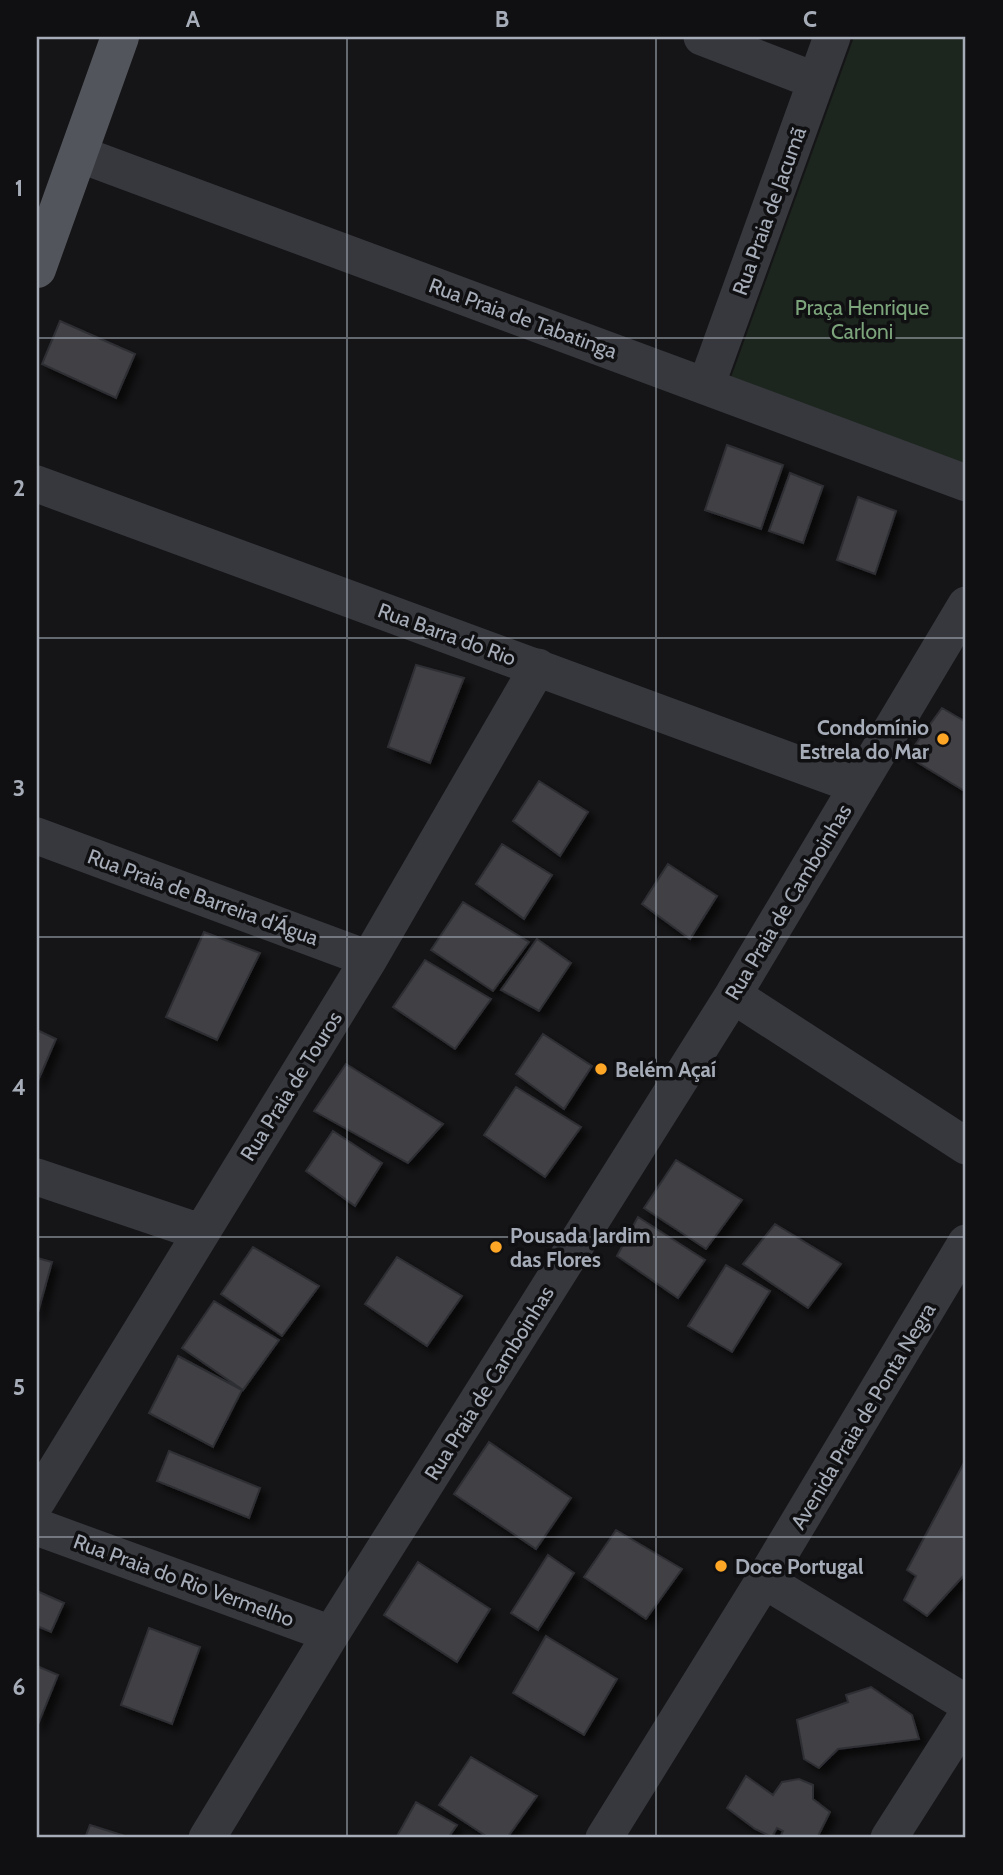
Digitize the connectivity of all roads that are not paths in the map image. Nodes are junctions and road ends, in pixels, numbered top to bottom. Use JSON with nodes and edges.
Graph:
{"nodes":[{"id":1,"x":120,"y":37,"type":"edge"},
{"id":2,"x":702,"y":37,"type":"edge"},
{"id":3,"x":832,"y":37,"type":"edge"},
{"id":4,"x":816,"y":81,"type":"junction"},
{"id":5,"x":79,"y":154,"type":"junction"},
{"id":6,"x":37,"y":269,"type":"edge"},
{"id":7,"x":706,"y":386,"type":"junction"},
{"id":8,"x":966,"y":483,"type":"edge"},
{"id":9,"x":37,"y":484,"type":"edge"},
{"id":10,"x":966,"y":605,"type":"edge"},
{"id":11,"x":538,"y":667,"type":"junction"},
{"id":12,"x":858,"y":786,"type":"junction"},
{"id":13,"x":37,"y":836,"type":"edge"},
{"id":14,"x":369,"y":959,"type":"junction"},
{"id":15,"x":733,"y":995,"type":"junction"},
{"id":16,"x":966,"y":1146,"type":"edge"},
{"id":17,"x":37,"y":1177,"type":"edge"},
{"id":18,"x":200,"y":1233,"type":"junction"},
{"id":19,"x":966,"y":1243,"type":"edge"},
{"id":20,"x":37,"y":1501,"type":"edge"},
{"id":21,"x":37,"y":1527,"type":"edge"},
{"id":22,"x":764,"y":1580,"type":"junction"},
{"id":23,"x":331,"y":1634,"type":"junction"},
{"id":24,"x":966,"y":1703,"type":"edge"},
{"id":25,"x":966,"y":1717,"type":"edge"},
{"id":26,"x":207,"y":1838,"type":"edge"},
{"id":27,"x":604,"y":1838,"type":"edge"},
{"id":28,"x":889,"y":1838,"type":"edge"}],
"edges":[{"from":1,"to":5,"type":"main road"},
{"from":2,"to":4,"type":"street"},
{"from":3,"to":4,"type":"street","name":"Rua Praia de Jacumã"},
{"from":4,"to":7,"type":"street","name":"Rua Praia de Jacumã"},
{"from":5,"to":6,"type":"main road"},
{"from":5,"to":7,"type":"street","name":"Rua Praia de Tabatinga"},
{"from":7,"to":8,"type":"street","name":"Rua Praia de Tabatinga"},
{"from":9,"to":11,"type":"street","name":"Rua Barra do Rio"},
{"from":10,"to":12,"type":"street","name":"Rua Praia de Camboinhas"},
{"from":11,"to":12,"type":"street","name":"Rua Barra do Rio"},
{"from":11,"to":14,"type":"street","name":"Rua Praia de Touros"},
{"from":12,"to":15,"type":"street","name":"Rua Praia de Camboinhas"},
{"from":13,"to":14,"type":"street","name":"Rua Praia de Barreira d'Água"},
{"from":14,"to":18,"type":"street","name":"Rua Praia de Touros"},
{"from":15,"to":16,"type":"street"},
{"from":15,"to":23,"type":"street","name":"Rua Praia de Camboinhas"},
{"from":17,"to":18,"type":"street"},
{"from":18,"to":20,"type":"street","name":"Rua Praia de Touros"},
{"from":19,"to":22,"type":"street","name":"Avenida Praia de Ponta Negra"},
{"from":21,"to":23,"type":"street","name":"Rua Praia do Rio Vermelho"},
{"from":22,"to":24,"type":"street"},
{"from":22,"to":27,"type":"street","name":"Avenida Praia de Ponta Negra"},
{"from":23,"to":26,"type":"street","name":"Rua Praia de Camboinhas"},
{"from":25,"to":28,"type":"street"}]}
